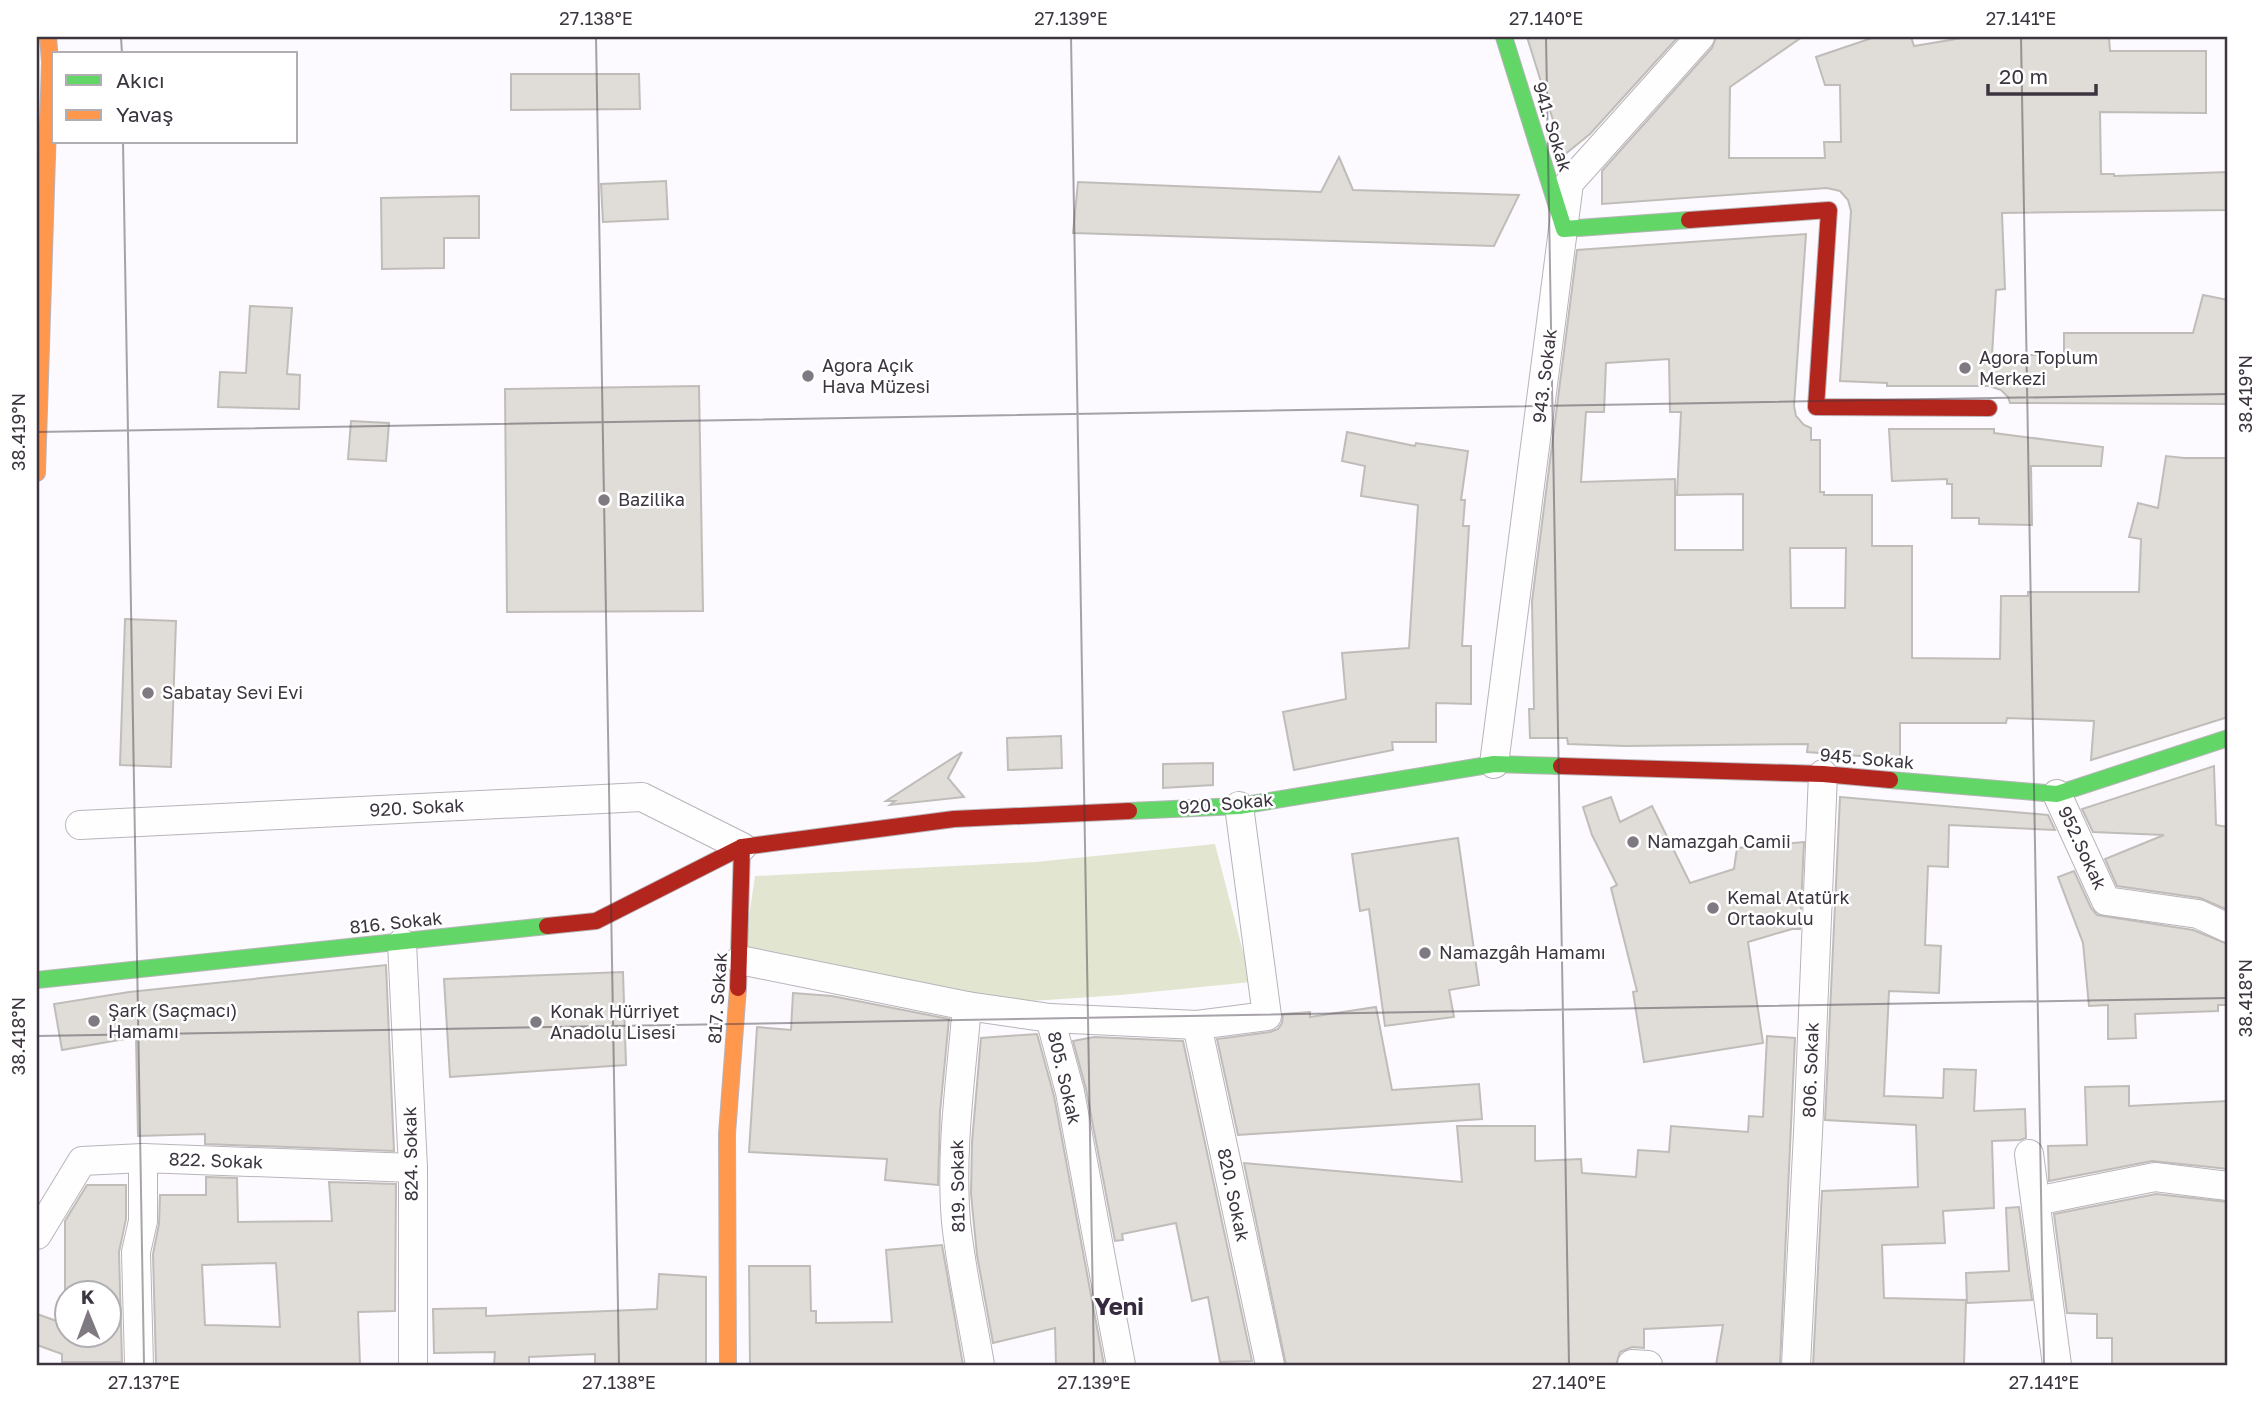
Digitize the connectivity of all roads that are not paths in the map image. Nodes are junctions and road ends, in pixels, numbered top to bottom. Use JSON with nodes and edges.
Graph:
{"nodes":[{"id":1,"x":1504,"y":37,"type":"edge"},
{"id":2,"x":1700,"y":37,"type":"edge"},
{"id":3,"x":48,"y":49,"type":"edge"},
{"id":4,"x":1564,"y":229,"type":"junction"},
{"id":5,"x":1990,"y":408,"type":"dead end"},
{"id":6,"x":37,"y":473,"type":"edge"},
{"id":7,"x":2228,"y":738,"type":"edge"},
{"id":8,"x":1494,"y":764,"type":"junction"},
{"id":9,"x":1823,"y":774,"type":"junction"},
{"id":10,"x":2057,"y":794,"type":"junction"},
{"id":11,"x":1239,"y":806,"type":"junction"},
{"id":12,"x":80,"y":825,"type":"dead end"},
{"id":13,"x":742,"y":847,"type":"junction"},
{"id":14,"x":2228,"y":928,"type":"edge"},
{"id":15,"x":402,"y":943,"type":"junction"},
{"id":16,"x":740,"y":960,"type":"junction"},
{"id":17,"x":37,"y":980,"type":"edge"},
{"id":18,"x":967,"y":1006,"type":"junction"},
{"id":19,"x":1049,"y":1018,"type":"junction"},
{"id":20,"x":1197,"y":1025,"type":"junction"},
{"id":21,"x":2029,"y":1154,"type":"dead end"},
{"id":22,"x":143,"y":1158,"type":"junction"},
{"id":23,"x":412,"y":1168,"type":"junction"},
{"id":24,"x":2228,"y":1186,"type":"edge"},
{"id":25,"x":2036,"y":1201,"type":"junction"},
{"id":26,"x":37,"y":1236,"type":"edge"},
{"id":27,"x":139,"y":1365,"type":"edge"},
{"id":28,"x":413,"y":1365,"type":"edge"},
{"id":29,"x":728,"y":1365,"type":"edge"},
{"id":30,"x":980,"y":1365,"type":"edge"},
{"id":31,"x":1121,"y":1365,"type":"edge"},
{"id":32,"x":1270,"y":1365,"type":"edge"},
{"id":33,"x":1796,"y":1365,"type":"edge"},
{"id":34,"x":2057,"y":1365,"type":"edge"}],
"edges":[{"from":1,"to":4,"type":"street","name":"941. Sokak"},
{"from":2,"to":4,"type":"street","name":"943. Sokak"},
{"from":3,"to":6,"type":"street"},
{"from":4,"to":5,"type":"street"},
{"from":4,"to":8,"type":"street","name":"943. Sokak"},
{"from":7,"to":10,"type":"street","name":"945. Sokak"},
{"from":8,"to":9,"type":"street","name":"945. Sokak"},
{"from":8,"to":11,"type":"street","name":"920. Sokak"},
{"from":9,"to":10,"type":"street","name":"945. Sokak"},
{"from":9,"to":33,"type":"street","name":"806. Sokak"},
{"from":10,"to":14,"type":"street","name":"952.Sokak"},
{"from":11,"to":13,"type":"street","name":"920. Sokak"},
{"from":11,"to":20,"type":"street"},
{"from":12,"to":13,"type":"street","name":"920. Sokak"},
{"from":13,"to":15,"type":"street","name":"816. Sokak"},
{"from":13,"to":16,"type":"street","name":"817. Sokak"},
{"from":15,"to":17,"type":"street","name":"816. Sokak"},
{"from":15,"to":23,"type":"street","name":"824. Sokak"},
{"from":16,"to":18,"type":"street","name":"805. Sokak"},
{"from":16,"to":29,"type":"street","name":"817. Sokak"},
{"from":18,"to":19,"type":"street","name":"805. Sokak"},
{"from":18,"to":30,"type":"street","name":"819. Sokak"},
{"from":19,"to":20,"type":"street"},
{"from":19,"to":31,"type":"street","name":"805. Sokak"},
{"from":20,"to":32,"type":"street","name":"820. Sokak"},
{"from":21,"to":25,"type":"street"},
{"from":22,"to":23,"type":"street","name":"822. Sokak"},
{"from":22,"to":26,"type":"street"},
{"from":22,"to":27,"type":"street","name":"822. Sokak"},
{"from":23,"to":28,"type":"street","name":"824. Sokak"},
{"from":24,"to":25,"type":"street"},
{"from":25,"to":34,"type":"street"}]}
